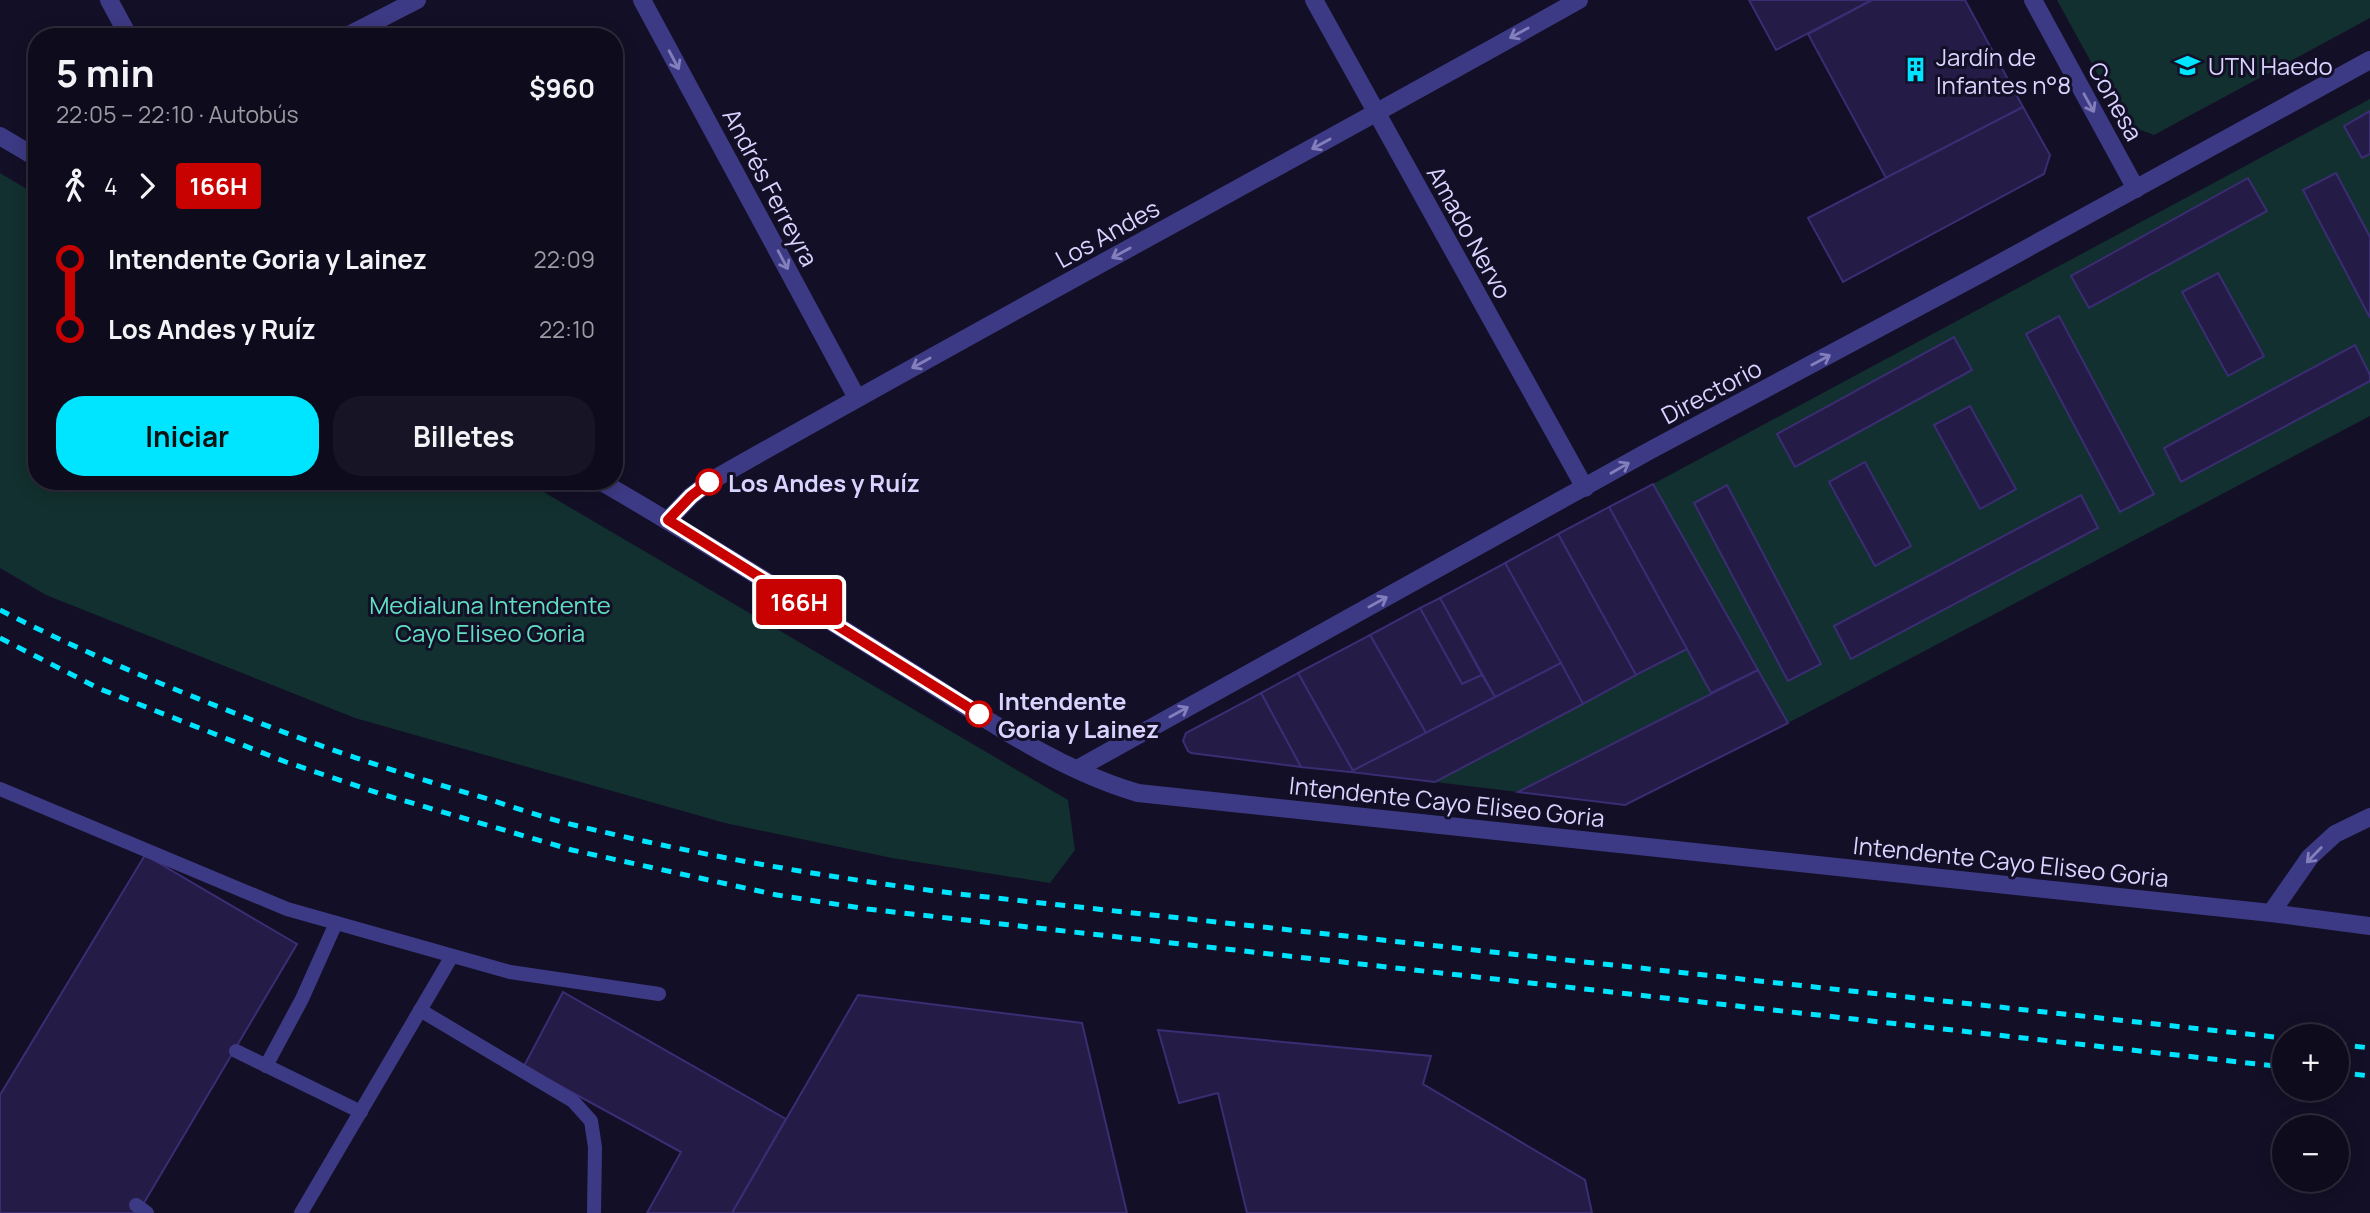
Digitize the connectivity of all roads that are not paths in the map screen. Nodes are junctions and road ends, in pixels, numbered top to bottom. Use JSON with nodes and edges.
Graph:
{"nodes":[{"id":1,"x":109,"y":0,"type":"edge"},
{"id":2,"x":417,"y":0,"type":"edge"},
{"id":3,"x":642,"y":0,"type":"edge"},
{"id":4,"x":1314,"y":0,"type":"edge"},
{"id":5,"x":1579,"y":0,"type":"edge"},
{"id":6,"x":2033,"y":0,"type":"edge"},
{"id":7,"x":124,"y":28,"type":"edge"},
{"id":8,"x":363,"y":28,"type":"edge"},
{"id":9,"x":2370,"y":60,"type":"edge"},
{"id":10,"x":1376,"y":114,"type":"junction"},
{"id":11,"x":0,"y":136,"type":"edge"},
{"id":12,"x":28,"y":153,"type":"edge"},
{"id":13,"x":2136,"y":189,"type":"junction"},
{"id":14,"x":857,"y":398,"type":"junction"},
{"id":15,"x":1585,"y":488,"type":"junction"},
{"id":16,"x":616,"y":490,"type":"edge"},
{"id":17,"x":668,"y":520,"type":"junction"},
{"id":18,"x":1077,"y":769,"type":"junction"},
{"id":19,"x":0,"y":789,"type":"edge"},
{"id":20,"x":2370,"y":817,"type":"edge"},
{"id":21,"x":2271,"y":913,"type":"junction"},
{"id":22,"x":336,"y":923,"type":"junction"},
{"id":23,"x":2370,"y":926,"type":"edge"},
{"id":24,"x":452,"y":956,"type":"junction"},
{"id":25,"x":659,"y":994,"type":"dead end"},
{"id":26,"x":420,"y":1010,"type":"junction"},
{"id":27,"x":236,"y":1051,"type":"dead end"},
{"id":28,"x":266,"y":1066,"type":"junction"},
{"id":29,"x":361,"y":1112,"type":"junction"},
{"id":30,"x":301,"y":1213,"type":"edge"},
{"id":31,"x":594,"y":1213,"type":"edge"}],
"edges":[{"from":1,"to":7,"type":"street"},
{"from":2,"to":8,"type":"street"},
{"from":3,"to":14,"type":"street","name":"Andrés Ferreyra","one_way":true},
{"from":4,"to":10,"type":"street","name":"Amado Nervo"},
{"from":5,"to":10,"type":"street","name":"Los Andes","one_way":true},
{"from":6,"to":13,"type":"street","name":"Conesa","one_way":true},
{"from":9,"to":13,"type":"street","name":"Directorio"},
{"from":10,"to":14,"type":"street","name":"Los Andes","one_way":true},
{"from":10,"to":15,"type":"street","name":"Amado Nervo"},
{"from":11,"to":12,"type":"street"},
{"from":15,"to":13,"type":"street","name":"Directorio","one_way":true},
{"from":14,"to":17,"type":"street","name":"Los Andes"},
{"from":18,"to":15,"type":"street","name":"Directorio","one_way":true},
{"from":16,"to":17,"type":"street","name":"Intendente Cayo Eliseo Goria"},
{"from":17,"to":18,"type":"street","name":"Intendente Cayo Eliseo Goria"},
{"from":18,"to":21,"type":"street","name":"Intendente Cayo Eliseo Goria"},
{"from":19,"to":22,"type":"lane"},
{"from":20,"to":21,"type":"street","one_way":true},
{"from":21,"to":23,"type":"street","name":"Intendente Cayo Eliseo Goria"},
{"from":22,"to":24,"type":"lane"},
{"from":22,"to":28,"type":"lane"},
{"from":24,"to":25,"type":"lane"},
{"from":24,"to":26,"type":"lane"},
{"from":26,"to":29,"type":"lane"},
{"from":26,"to":31,"type":"lane"},
{"from":27,"to":28,"type":"lane"},
{"from":28,"to":29,"type":"lane"},
{"from":29,"to":30,"type":"lane"}]}
